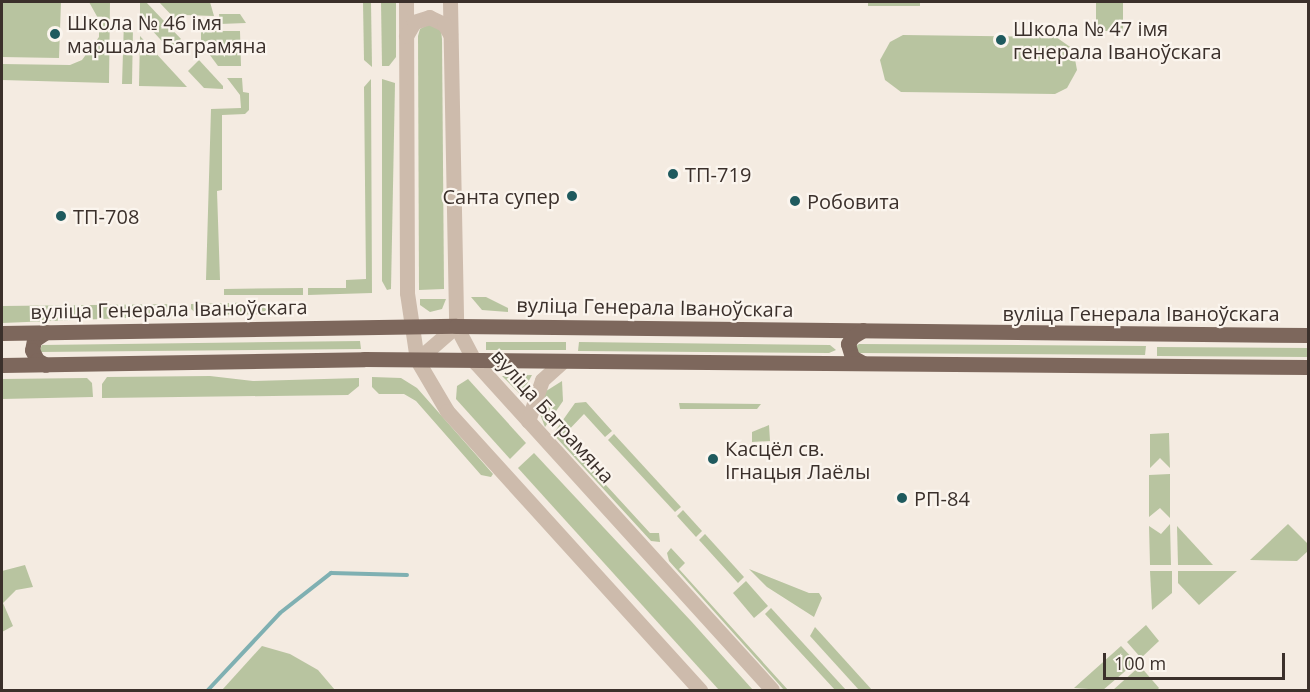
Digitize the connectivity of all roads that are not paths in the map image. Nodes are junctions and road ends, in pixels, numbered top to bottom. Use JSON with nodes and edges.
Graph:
{"nodes":[{"id":1,"x":406,"y":2,"type":"edge"},
{"id":2,"x":450,"y":2,"type":"edge"},
{"id":3,"x":450,"y":34,"type":"junction"},
{"id":4,"x":406,"y":36,"type":"junction"},
{"id":5,"x":456,"y":326,"type":"junction"},
{"id":6,"x":410,"y":327,"type":"junction"},
{"id":7,"x":828,"y":330,"type":"junction"},
{"id":8,"x":863,"y":330,"type":"junction"},
{"id":9,"x":46,"y":332,"type":"junction"},
{"id":10,"x":8,"y":333,"type":"edge"},
{"id":11,"x":1308,"y":335,"type":"edge"},
{"id":12,"x":417,"y":360,"type":"junction"},
{"id":13,"x":475,"y":362,"type":"junction"},
{"id":14,"x":562,"y":362,"type":"junction"},
{"id":15,"x":828,"y":363,"type":"junction"},
{"id":16,"x":862,"y":363,"type":"junction"},
{"id":17,"x":46,"y":364,"type":"junction"},
{"id":18,"x":8,"y":365,"type":"edge"},
{"id":19,"x":1308,"y":367,"type":"edge"},
{"id":20,"x":528,"y":421,"type":"junction"},
{"id":21,"x":700,"y":690,"type":"edge"},
{"id":22,"x":772,"y":690,"type":"edge"}],
"edges":[{"from":1,"to":4,"type":"street"},
{"from":2,"to":3,"type":"street","name":"вуліца Баграмяна"},
{"from":3,"to":4,"type":"street"},
{"from":3,"to":5,"type":"street","name":"вуліца Баграмяна"},
{"from":4,"to":6,"type":"street"},
{"from":5,"to":6,"type":"main road","name":"вуліца Генерала Іваноўскага"},
{"from":5,"to":7,"type":"main road","name":"вуліца Генерала Іваноўскага"},
{"from":5,"to":12,"type":"street"},
{"from":5,"to":13,"type":"street","name":"вуліца Баграмяна"},
{"from":6,"to":9,"type":"main road","name":"вуліца Генерала Іваноўскага"},
{"from":6,"to":12,"type":"street"},
{"from":7,"to":8,"type":"main road","name":"вуліца Генерала Іваноўскага"},
{"from":7,"to":15,"type":"main road"},
{"from":8,"to":11,"type":"main road","name":"вуліца Генерала Іваноўскага"},
{"from":8,"to":16,"type":"main road"},
{"from":9,"to":10,"type":"main road","name":"вуліца Генерала Іваноўскага"},
{"from":9,"to":17,"type":"main road"},
{"from":10,"to":18,"type":"main road"},
{"from":12,"to":13,"type":"main road"},
{"from":12,"to":17,"type":"main road"},
{"from":12,"to":21,"type":"street"},
{"from":13,"to":14,"type":"main road"},
{"from":13,"to":20,"type":"street","name":"вуліца Баграмяна"},
{"from":14,"to":15,"type":"main road"},
{"from":14,"to":20,"type":"street"},
{"from":15,"to":16,"type":"main road"},
{"from":16,"to":19,"type":"main road"},
{"from":17,"to":18,"type":"main road"},
{"from":20,"to":22,"type":"street","name":"вуліца Баграмяна"}]}
